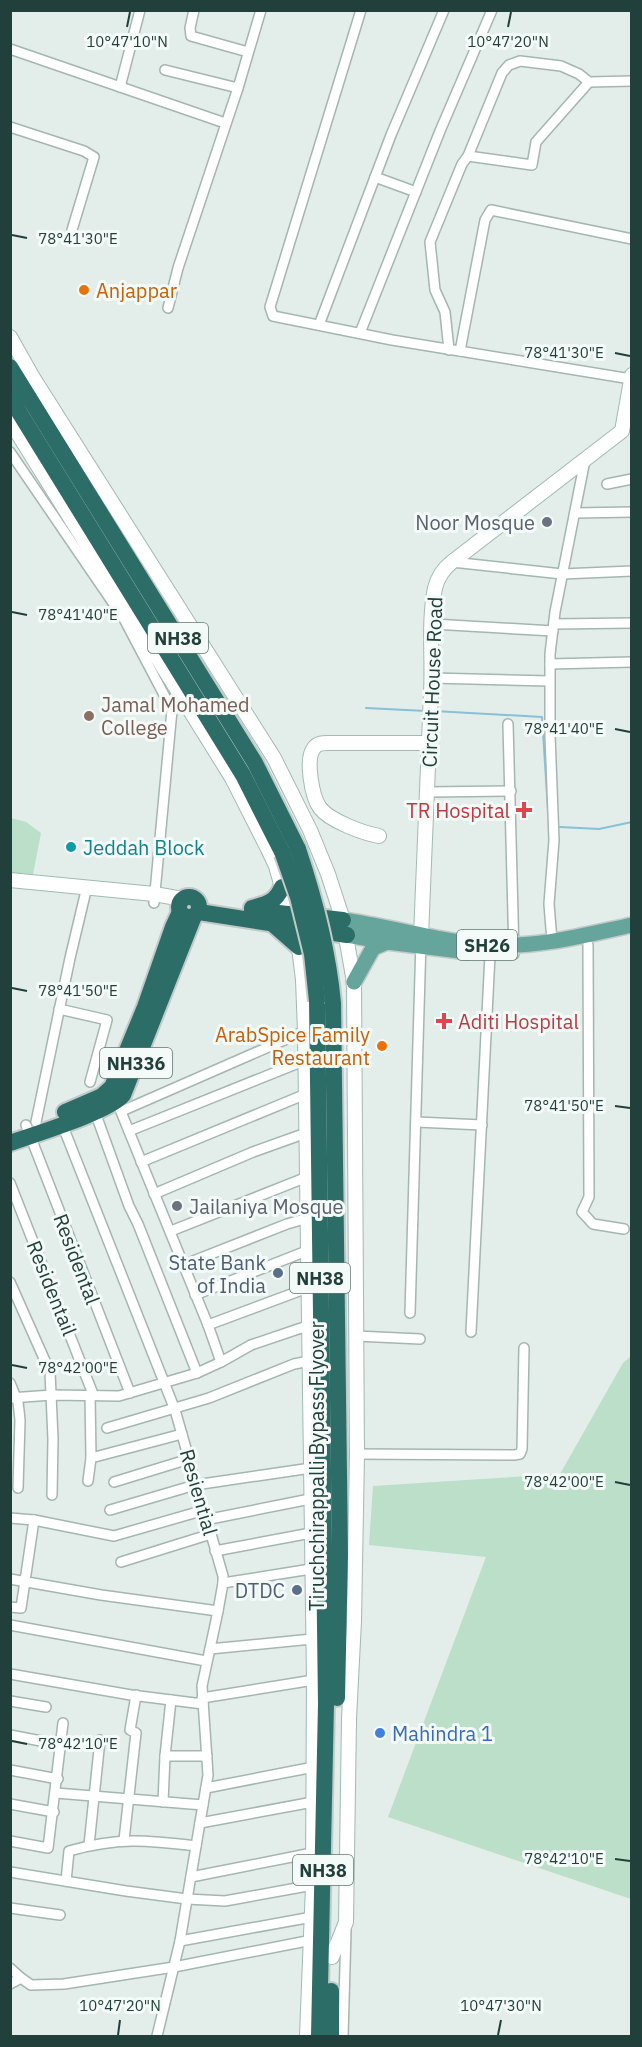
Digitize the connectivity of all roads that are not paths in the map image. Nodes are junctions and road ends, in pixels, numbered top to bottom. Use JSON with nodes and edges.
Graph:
{"nodes":[{"id":1,"x":140,"y":10,"type":"edge"},
{"id":2,"x":194,"y":10,"type":"edge"},
{"id":3,"x":261,"y":10,"type":"edge"},
{"id":4,"x":361,"y":10,"type":"edge"},
{"id":5,"x":444,"y":10,"type":"edge"},
{"id":6,"x":492,"y":10,"type":"edge"},
{"id":7,"x":10,"y":49,"type":"edge"},
{"id":8,"x":248,"y":52,"type":"junction"},
{"id":9,"x":165,"y":70,"type":"dead end"},
{"id":10,"x":632,"y":81,"type":"edge"},
{"id":11,"x":589,"y":82,"type":"junction"},
{"id":12,"x":120,"y":87,"type":"junction"},
{"id":13,"x":238,"y":88,"type":"junction"},
{"id":14,"x":225,"y":123,"type":"junction"},
{"id":15,"x":10,"y":127,"type":"edge"},
{"id":16,"x":468,"y":156,"type":"junction"},
{"id":17,"x":375,"y":177,"type":"junction"},
{"id":18,"x":416,"y":192,"type":"junction"},
{"id":19,"x":72,"y":230,"type":"dead end"},
{"id":20,"x":632,"y":239,"type":"edge"},
{"id":21,"x":168,"y":308,"type":"dead end"},
{"id":22,"x":319,"y":325,"type":"junction"},
{"id":23,"x":360,"y":333,"type":"junction"},
{"id":24,"x":10,"y":337,"type":"edge"},
{"id":25,"x":449,"y":350,"type":"junction"},
{"id":26,"x":460,"y":351,"type":"junction"},
{"id":27,"x":10,"y":367,"type":"edge"},
{"id":28,"x":631,"y":377,"type":"edge"},
{"id":29,"x":10,"y":393,"type":"edge"},
{"id":30,"x":628,"y":419,"type":"edge"},
{"id":31,"x":10,"y":421,"type":"edge"},
{"id":32,"x":10,"y":452,"type":"edge"},
{"id":33,"x":585,"y":460,"type":"junction"},
{"id":34,"x":632,"y":478,"type":"edge"},
{"id":35,"x":607,"y":484,"type":"dead end"},
{"id":36,"x":575,"y":513,"type":"junction"},
{"id":37,"x":632,"y":513,"type":"edge"},
{"id":38,"x":452,"y":562,"type":"junction"},
{"id":39,"x":632,"y":571,"type":"edge"},
{"id":40,"x":562,"y":574,"type":"junction"},
{"id":41,"x":632,"y":623,"type":"edge"},
{"id":42,"x":433,"y":624,"type":"junction"},
{"id":43,"x":553,"y":628,"type":"junction"},
{"id":44,"x":632,"y":662,"type":"edge"},
{"id":45,"x":550,"y":664,"type":"junction"},
{"id":46,"x":432,"y":678,"type":"junction"},
{"id":47,"x":549,"y":681,"type":"junction"},
{"id":48,"x":508,"y":724,"type":"dead end"},
{"id":49,"x":429,"y":743,"type":"junction"},
{"id":50,"x":511,"y":791,"type":"junction"},
{"id":51,"x":427,"y":792,"type":"junction"},
{"id":52,"x":380,"y":836,"type":"dead end"},
{"id":53,"x":319,"y":850,"type":"junction"},
{"id":54,"x":286,"y":856,"type":"junction"},
{"id":55,"x":10,"y":880,"type":"edge"},
{"id":56,"x":282,"y":887,"type":"junction"},
{"id":57,"x":10,"y":888,"type":"edge"},
{"id":58,"x":54,"y":888,"type":"junction"},
{"id":59,"x":85,"y":895,"type":"junction"},
{"id":60,"x":154,"y":898,"type":"junction"},
{"id":61,"x":189,"y":908,"type":"junction"},
{"id":62,"x":249,"y":909,"type":"junction"},
{"id":63,"x":225,"y":911,"type":"junction"},
{"id":64,"x":292,"y":921,"type":"junction"},
{"id":65,"x":273,"y":924,"type":"junction"},
{"id":66,"x":632,"y":926,"type":"edge"},
{"id":67,"x":345,"y":928,"type":"junction"},
{"id":68,"x":632,"y":936,"type":"edge"},
{"id":69,"x":552,"y":941,"type":"junction"},
{"id":70,"x":387,"y":942,"type":"junction"},
{"id":71,"x":421,"y":942,"type":"junction"},
{"id":72,"x":588,"y":945,"type":"junction"},
{"id":73,"x":298,"y":947,"type":"junction"},
{"id":74,"x":514,"y":949,"type":"junction"},
{"id":75,"x":490,"y":955,"type":"junction"},
{"id":76,"x":354,"y":982,"type":"junction"},
{"id":77,"x":304,"y":991,"type":"junction"},
{"id":78,"x":325,"y":1002,"type":"junction"},
{"id":79,"x":58,"y":1009,"type":"junction"},
{"id":80,"x":305,"y":1031,"type":"junction"},
{"id":81,"x":306,"y":1060,"type":"junction"},
{"id":82,"x":90,"y":1082,"type":"dead end"},
{"id":83,"x":306,"y":1094,"type":"junction"},
{"id":84,"x":119,"y":1107,"type":"junction"},
{"id":85,"x":95,"y":1112,"type":"junction"},
{"id":86,"x":417,"y":1122,"type":"junction"},
{"id":87,"x":62,"y":1124,"type":"junction"},
{"id":88,"x":482,"y":1125,"type":"junction"},
{"id":89,"x":25,"y":1129,"type":"edge"},
{"id":90,"x":129,"y":1131,"type":"junction"},
{"id":91,"x":306,"y":1133,"type":"junction"},
{"id":92,"x":10,"y":1143,"type":"edge"},
{"id":93,"x":141,"y":1162,"type":"junction"},
{"id":94,"x":307,"y":1176,"type":"junction"},
{"id":95,"x":10,"y":1183,"type":"edge"},
{"id":96,"x":154,"y":1194,"type":"junction"},
{"id":97,"x":308,"y":1218,"type":"junction"},
{"id":98,"x":624,"y":1229,"type":"dead end"},
{"id":99,"x":171,"y":1232,"type":"junction"},
{"id":100,"x":309,"y":1250,"type":"junction"},
{"id":101,"x":183,"y":1265,"type":"junction"},
{"id":102,"x":10,"y":1282,"type":"edge"},
{"id":103,"x":310,"y":1287,"type":"junction"},
{"id":104,"x":195,"y":1295,"type":"junction"},
{"id":105,"x":410,"y":1313,"type":"dead end"},
{"id":106,"x":208,"y":1325,"type":"junction"},
{"id":107,"x":310,"y":1325,"type":"junction"},
{"id":108,"x":471,"y":1332,"type":"dead end"},
{"id":109,"x":356,"y":1336,"type":"junction"},
{"id":110,"x":420,"y":1339,"type":"dead end"},
{"id":111,"x":524,"y":1348,"type":"dead end"},
{"id":112,"x":310,"y":1361,"type":"junction"},
{"id":113,"x":221,"y":1362,"type":"junction"},
{"id":114,"x":197,"y":1373,"type":"junction"},
{"id":115,"x":164,"y":1382,"type":"junction"},
{"id":116,"x":10,"y":1383,"type":"edge"},
{"id":117,"x":130,"y":1393,"type":"junction"},
{"id":118,"x":91,"y":1394,"type":"junction"},
{"id":119,"x":52,"y":1395,"type":"junction"},
{"id":120,"x":13,"y":1397,"type":"edge"},
{"id":121,"x":175,"y":1410,"type":"junction"},
{"id":122,"x":107,"y":1428,"type":"dead end"},
{"id":123,"x":182,"y":1434,"type":"junction"},
{"id":124,"x":357,"y":1454,"type":"junction"},
{"id":125,"x":91,"y":1458,"type":"junction"},
{"id":126,"x":189,"y":1459,"type":"junction"},
{"id":127,"x":311,"y":1468,"type":"junction"},
{"id":128,"x":88,"y":1481,"type":"dead end"},
{"id":129,"x":114,"y":1482,"type":"dead end"},
{"id":130,"x":195,"y":1485,"type":"junction"},
{"id":131,"x":18,"y":1488,"type":"dead end"},
{"id":132,"x":52,"y":1495,"type":"dead end"},
{"id":133,"x":310,"y":1499,"type":"junction"},
{"id":134,"x":111,"y":1510,"type":"dead end"},
{"id":135,"x":203,"y":1515,"type":"junction"},
{"id":136,"x":10,"y":1518,"type":"edge"},
{"id":137,"x":34,"y":1520,"type":"junction"},
{"id":138,"x":311,"y":1533,"type":"junction"},
{"id":139,"x":211,"y":1534,"type":"junction"},
{"id":140,"x":215,"y":1551,"type":"junction"},
{"id":141,"x":121,"y":1562,"type":"dead end"},
{"id":142,"x":311,"y":1569,"type":"junction"},
{"id":143,"x":10,"y":1579,"type":"edge"},
{"id":144,"x":25,"y":1580,"type":"junction"},
{"id":145,"x":223,"y":1583,"type":"junction"},
{"id":146,"x":10,"y":1607,"type":"edge"},
{"id":147,"x":218,"y":1611,"type":"junction"},
{"id":148,"x":10,"y":1625,"type":"edge"},
{"id":149,"x":312,"y":1639,"type":"junction"},
{"id":150,"x":210,"y":1649,"type":"junction"},
{"id":151,"x":207,"y":1661,"type":"junction"},
{"id":152,"x":10,"y":1674,"type":"edge"},
{"id":153,"x":314,"y":1680,"type":"junction"},
{"id":154,"x":136,"y":1695,"type":"junction"},
{"id":155,"x":171,"y":1700,"type":"junction"},
{"id":156,"x":10,"y":1701,"type":"edge"},
{"id":157,"x":203,"y":1701,"type":"junction"},
{"id":158,"x":46,"y":1707,"type":"dead end"},
{"id":159,"x":63,"y":1723,"type":"dead end"},
{"id":160,"x":10,"y":1735,"type":"edge"},
{"id":161,"x":100,"y":1740,"type":"dead end"},
{"id":162,"x":41,"y":1741,"type":"dead end"},
{"id":163,"x":165,"y":1755,"type":"junction"},
{"id":164,"x":207,"y":1756,"type":"junction"},
{"id":165,"x":314,"y":1767,"type":"junction"},
{"id":166,"x":10,"y":1770,"type":"edge"},
{"id":167,"x":58,"y":1779,"type":"junction"},
{"id":168,"x":206,"y":1788,"type":"junction"},
{"id":169,"x":56,"y":1793,"type":"junction"},
{"id":170,"x":93,"y":1796,"type":"junction"},
{"id":171,"x":129,"y":1799,"type":"junction"},
{"id":172,"x":163,"y":1802,"type":"junction"},
{"id":173,"x":313,"y":1802,"type":"junction"},
{"id":174,"x":10,"y":1804,"type":"edge"},
{"id":175,"x":203,"y":1805,"type":"junction"},
{"id":176,"x":54,"y":1812,"type":"junction"},
{"id":177,"x":200,"y":1823,"type":"junction"},
{"id":178,"x":124,"y":1840,"type":"junction"},
{"id":179,"x":10,"y":1841,"type":"edge"},
{"id":180,"x":89,"y":1845,"type":"junction"},
{"id":181,"x":196,"y":1846,"type":"junction"},
{"id":182,"x":48,"y":1848,"type":"junction"},
{"id":183,"x":69,"y":1851,"type":"junction"},
{"id":184,"x":312,"y":1853,"type":"junction"},
{"id":185,"x":10,"y":1872,"type":"edge"},
{"id":186,"x":190,"y":1877,"type":"junction"},
{"id":187,"x":66,"y":1881,"type":"junction"},
{"id":188,"x":313,"y":1885,"type":"junction"},
{"id":189,"x":187,"y":1899,"type":"junction"},
{"id":190,"x":10,"y":1908,"type":"edge"},
{"id":191,"x":60,"y":1916,"type":"dead end"},
{"id":192,"x":312,"y":1917,"type":"junction"},
{"id":193,"x":346,"y":1922,"type":"junction"},
{"id":194,"x":312,"y":1940,"type":"junction"},
{"id":195,"x":180,"y":1941,"type":"junction"},
{"id":196,"x":332,"y":1957,"type":"junction"},
{"id":197,"x":174,"y":1967,"type":"junction"},
{"id":198,"x":10,"y":1968,"type":"edge"},
{"id":199,"x":21,"y":1978,"type":"junction"},
{"id":200,"x":10,"y":1983,"type":"edge"},
{"id":201,"x":157,"y":2037,"type":"edge"},
{"id":202,"x":307,"y":2037,"type":"edge"},
{"id":203,"x":319,"y":2037,"type":"edge"},
{"id":204,"x":331,"y":2037,"type":"edge"},
{"id":205,"x":343,"y":2037,"type":"edge"}],
"edges":[{"from":1,"to":12,"type":"street"},
{"from":2,"to":8,"type":"street"},
{"from":3,"to":8,"type":"street"},
{"from":4,"to":22,"type":"street"},
{"from":5,"to":17,"type":"street"},
{"from":6,"to":18,"type":"street"},
{"from":7,"to":12,"type":"street"},
{"from":8,"to":13,"type":"street"},
{"from":9,"to":13,"type":"street"},
{"from":10,"to":11,"type":"street"},
{"from":11,"to":16,"type":"street"},
{"from":11,"to":16,"type":"street"},
{"from":12,"to":14,"type":"street"},
{"from":13,"to":14,"type":"street"},
{"from":14,"to":21,"type":"street"},
{"from":15,"to":19,"type":"street"},
{"from":16,"to":25,"type":"street"},
{"from":17,"to":18,"type":"street"},
{"from":17,"to":22,"type":"street"},
{"from":18,"to":23,"type":"street"},
{"from":20,"to":26,"type":"street"},
{"from":22,"to":23,"type":"street"},
{"from":23,"to":25,"type":"street"},
{"from":24,"to":53,"type":"street"},
{"from":25,"to":26,"type":"street"},
{"from":26,"to":28,"type":"street"},
{"from":27,"to":54,"type":"highway","name":"Tiruchchirappalli Bypass Flyover","number":"NH38"},
{"from":28,"to":30,"type":"street","name":"Circuit House Road"},
{"from":29,"to":54,"type":"highway","name":"Tiruchchirappalli Bypass Flyover","number":"NH38"},
{"from":30,"to":33,"type":"street","name":"Circuit House Road"},
{"from":31,"to":54,"type":"street"},
{"from":32,"to":60,"type":"street"},
{"from":33,"to":36,"type":"street"},
{"from":33,"to":38,"type":"street","name":"Circuit House Road"},
{"from":34,"to":35,"type":"street"},
{"from":36,"to":37,"type":"street"},
{"from":36,"to":40,"type":"street"},
{"from":38,"to":40,"type":"street"},
{"from":38,"to":42,"type":"street","name":"Circuit House Road"},
{"from":39,"to":40,"type":"street"},
{"from":40,"to":43,"type":"street"},
{"from":41,"to":43,"type":"street"},
{"from":42,"to":43,"type":"street"},
{"from":42,"to":46,"type":"street","name":"Circuit House Road"},
{"from":43,"to":45,"type":"street"},
{"from":44,"to":45,"type":"street"},
{"from":45,"to":47,"type":"street"},
{"from":46,"to":47,"type":"street"},
{"from":46,"to":49,"type":"street","name":"Circuit House Road"},
{"from":47,"to":69,"type":"street"},
{"from":48,"to":50,"type":"street"},
{"from":49,"to":51,"type":"street","name":"Circuit House Road"},
{"from":49,"to":52,"type":"street"},
{"from":50,"to":51,"type":"street"},
{"from":50,"to":74,"type":"street"},
{"from":51,"to":71,"type":"street","name":"Circuit House Road"},
{"from":53,"to":54,"type":"street"},
{"from":53,"to":67,"type":"street"},
{"from":54,"to":56,"type":"street"},
{"from":54,"to":78,"type":"highway","name":"Tiruchchirappalli Bypass Flyover","number":"NH38","bridge":true},
{"from":55,"to":58,"type":"street"},
{"from":56,"to":62,"type":"highway"},
{"from":56,"to":64,"type":"street"},
{"from":57,"to":58,"type":"street"},
{"from":58,"to":59,"type":"street"},
{"from":58,"to":60,"type":"street"},
{"from":59,"to":60,"type":"street"},
{"from":59,"to":79,"type":"street"},
{"from":60,"to":61,"type":"street"},
{"from":61,"to":63,"type":"highway"},
{"from":61,"to":84,"type":"highway","number":"NH336"},
{"from":61,"to":89,"type":"highway","number":"NH336"},
{"from":62,"to":63,"type":"highway"},
{"from":62,"to":64,"type":"highway"},
{"from":63,"to":65,"type":"highway"},
{"from":64,"to":65,"type":"highway"},
{"from":64,"to":67,"type":"highway"},
{"from":64,"to":73,"type":"street"},
{"from":65,"to":73,"type":"highway"},
{"from":66,"to":69,"type":"main road","number":"SH26"},
{"from":67,"to":70,"type":"main road","number":"SH26"},
{"from":67,"to":71,"type":"main road","number":"SH26"},
{"from":67,"to":76,"type":"street"},
{"from":68,"to":72,"type":"main road","number":"SH26"},
{"from":69,"to":74,"type":"main road","number":"SH26"},
{"from":70,"to":71,"type":"main road","number":"SH26"},
{"from":70,"to":76,"type":"main road"},
{"from":71,"to":74,"type":"main road","number":"SH26"},
{"from":71,"to":75,"type":"main road","number":"SH26"},
{"from":71,"to":86,"type":"street"},
{"from":72,"to":74,"type":"main road","number":"SH26"},
{"from":72,"to":98,"type":"street"},
{"from":73,"to":77,"type":"street"},
{"from":74,"to":75,"type":"main road","number":"SH26"},
{"from":75,"to":88,"type":"street"},
{"from":76,"to":77,"type":"street"},
{"from":76,"to":109,"type":"street"},
{"from":77,"to":80,"type":"street"},
{"from":78,"to":196,"type":"highway","name":"Tiruchchirappalli Bypass Flyover","number":"NH38"},
{"from":78,"to":203,"type":"highway","name":"Tiruchchirappalli Bypass Flyover","number":"NH38"},
{"from":79,"to":82,"type":"street"},
{"from":79,"to":89,"type":"street"},
{"from":80,"to":81,"type":"street"},
{"from":80,"to":84,"type":"street"},
{"from":81,"to":83,"type":"street"},
{"from":81,"to":90,"type":"street"},
{"from":83,"to":91,"type":"street"},
{"from":83,"to":93,"type":"street"},
{"from":84,"to":85,"type":"highway","number":"NH336"},
{"from":84,"to":90,"type":"street"},
{"from":85,"to":87,"type":"highway","number":"NH336"},
{"from":85,"to":114,"type":"street"},
{"from":86,"to":88,"type":"street"},
{"from":86,"to":105,"type":"street"},
{"from":87,"to":89,"type":"highway","number":"NH336"},
{"from":87,"to":115,"type":"street","name":"Resiential"},
{"from":88,"to":108,"type":"street"},
{"from":89,"to":92,"type":"highway","number":"NH336"},
{"from":89,"to":117,"type":"street","name":"Residental"},
{"from":90,"to":93,"type":"street"},
{"from":91,"to":94,"type":"street"},
{"from":91,"to":96,"type":"street"},
{"from":93,"to":96,"type":"street"},
{"from":94,"to":97,"type":"street"},
{"from":94,"to":99,"type":"street"},
{"from":95,"to":118,"type":"street","name":"Residentail"},
{"from":96,"to":99,"type":"street"},
{"from":97,"to":100,"type":"street"},
{"from":97,"to":101,"type":"street"},
{"from":99,"to":101,"type":"street"},
{"from":100,"to":103,"type":"street"},
{"from":100,"to":104,"type":"street"},
{"from":101,"to":104,"type":"street"},
{"from":102,"to":119,"type":"street"},
{"from":103,"to":106,"type":"street"},
{"from":103,"to":107,"type":"street"},
{"from":104,"to":106,"type":"street"},
{"from":106,"to":113,"type":"street"},
{"from":107,"to":112,"type":"street"},
{"from":107,"to":113,"type":"street"},
{"from":109,"to":110,"type":"street"},
{"from":109,"to":124,"type":"street"},
{"from":111,"to":124,"type":"street"},
{"from":112,"to":121,"type":"street"},
{"from":112,"to":127,"type":"street"},
{"from":113,"to":114,"type":"street"},
{"from":114,"to":115,"type":"street"},
{"from":115,"to":117,"type":"street"},
{"from":115,"to":121,"type":"street","name":"Resiential"},
{"from":116,"to":120,"type":"street"},
{"from":117,"to":118,"type":"street"},
{"from":118,"to":119,"type":"street"},
{"from":118,"to":125,"type":"street"},
{"from":119,"to":120,"type":"street"},
{"from":119,"to":132,"type":"street"},
{"from":120,"to":131,"type":"street"},
{"from":121,"to":122,"type":"street"},
{"from":121,"to":123,"type":"street","name":"Resiential"},
{"from":123,"to":125,"type":"street"},
{"from":123,"to":126,"type":"street","name":"Resiential"},
{"from":124,"to":193,"type":"street"},
{"from":125,"to":128,"type":"street"},
{"from":126,"to":129,"type":"street"},
{"from":126,"to":130,"type":"street","name":"Resiential"},
{"from":127,"to":130,"type":"street"},
{"from":127,"to":133,"type":"street"},
{"from":130,"to":134,"type":"street"},
{"from":130,"to":135,"type":"street","name":"Resiential"},
{"from":133,"to":135,"type":"street"},
{"from":133,"to":138,"type":"street"},
{"from":135,"to":137,"type":"street"},
{"from":135,"to":139,"type":"street","name":"Resiential"},
{"from":136,"to":137,"type":"street"},
{"from":137,"to":144,"type":"street"},
{"from":138,"to":140,"type":"street"},
{"from":138,"to":142,"type":"street"},
{"from":139,"to":140,"type":"street","name":"Resiential"},
{"from":139,"to":141,"type":"street"},
{"from":140,"to":145,"type":"street","name":"Resiential"},
{"from":142,"to":145,"type":"street"},
{"from":142,"to":149,"type":"street"},
{"from":143,"to":144,"type":"street"},
{"from":144,"to":146,"type":"street"},
{"from":144,"to":147,"type":"street"},
{"from":145,"to":147,"type":"street","name":"Resiential"},
{"from":147,"to":150,"type":"street","name":"Resiential"},
{"from":148,"to":151,"type":"street"},
{"from":149,"to":150,"type":"street"},
{"from":149,"to":153,"type":"street"},
{"from":150,"to":151,"type":"street","name":"Resiential"},
{"from":151,"to":157,"type":"street","name":"Resiential"},
{"from":152,"to":154,"type":"street"},
{"from":153,"to":157,"type":"street"},
{"from":153,"to":165,"type":"street"},
{"from":154,"to":155,"type":"street"},
{"from":154,"to":171,"type":"street"},
{"from":155,"to":157,"type":"street"},
{"from":155,"to":163,"type":"street"},
{"from":156,"to":158,"type":"street"},
{"from":157,"to":164,"type":"street","name":"Resiential"},
{"from":159,"to":167,"type":"street"},
{"from":160,"to":162,"type":"street"},
{"from":161,"to":170,"type":"street"},
{"from":163,"to":164,"type":"street"},
{"from":163,"to":172,"type":"street"},
{"from":164,"to":168,"type":"street","name":"Resiential"},
{"from":165,"to":168,"type":"street"},
{"from":165,"to":173,"type":"street"},
{"from":166,"to":167,"type":"street"},
{"from":167,"to":169,"type":"street"},
{"from":168,"to":175,"type":"street","name":"Resiential"},
{"from":169,"to":170,"type":"street"},
{"from":169,"to":176,"type":"street"},
{"from":170,"to":171,"type":"street"},
{"from":170,"to":180,"type":"street"},
{"from":171,"to":172,"type":"street"},
{"from":171,"to":178,"type":"street"},
{"from":172,"to":175,"type":"street"},
{"from":173,"to":177,"type":"street"},
{"from":173,"to":184,"type":"street"},
{"from":174,"to":176,"type":"street"},
{"from":175,"to":177,"type":"street","name":"Resiential"},
{"from":176,"to":182,"type":"street"},
{"from":177,"to":181,"type":"street","name":"Resiential"},
{"from":178,"to":180,"type":"street"},
{"from":178,"to":181,"type":"street"},
{"from":179,"to":182,"type":"street"},
{"from":180,"to":183,"type":"street"},
{"from":181,"to":186,"type":"street","name":"Resiential"},
{"from":182,"to":183,"type":"street"},
{"from":183,"to":187,"type":"street"},
{"from":184,"to":186,"type":"street"},
{"from":184,"to":188,"type":"street"},
{"from":185,"to":187,"type":"street"},
{"from":186,"to":189,"type":"street","name":"Resiential"},
{"from":187,"to":189,"type":"street"},
{"from":188,"to":189,"type":"street"},
{"from":188,"to":192,"type":"street"},
{"from":189,"to":195,"type":"street","name":"Resiential"},
{"from":190,"to":191,"type":"street"},
{"from":192,"to":194,"type":"street"},
{"from":192,"to":195,"type":"street"},
{"from":193,"to":196,"type":"street"},
{"from":193,"to":205,"type":"street"},
{"from":194,"to":197,"type":"street"},
{"from":194,"to":202,"type":"street"},
{"from":195,"to":197,"type":"street","name":"Resiential"},
{"from":196,"to":204,"type":"highway","name":"Tiruchchirappalli Bypass Flyover","number":"NH38"},
{"from":197,"to":199,"type":"street"},
{"from":197,"to":201,"type":"street","name":"Resiential"},
{"from":198,"to":199,"type":"street"},
{"from":199,"to":200,"type":"street"}]}
